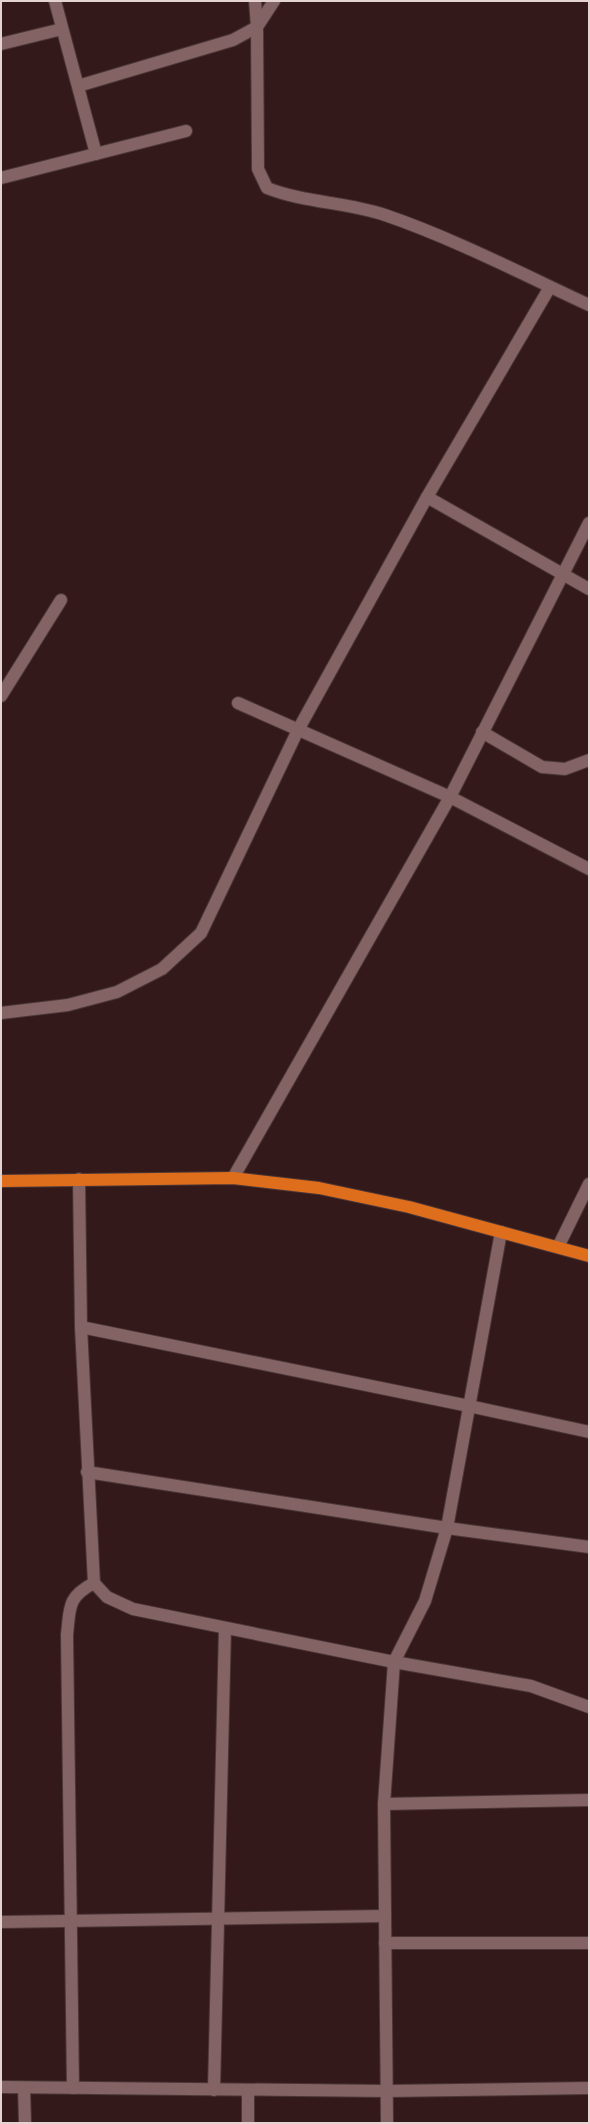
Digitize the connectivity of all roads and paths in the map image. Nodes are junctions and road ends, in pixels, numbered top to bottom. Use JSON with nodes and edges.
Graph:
{"nodes":[{"id":1,"x":55,"y":1,"type":"edge"},
{"id":2,"x":255,"y":1,"type":"edge"},
{"id":3,"x":274,"y":1,"type":"edge"},
{"id":4,"x":257,"y":27,"type":"junction"},
{"id":5,"x":62,"y":29,"type":"junction"},
{"id":6,"x":1,"y":44,"type":"edge"},
{"id":7,"x":78,"y":86,"type":"junction"},
{"id":8,"x":186,"y":131,"type":"dead end"},
{"id":9,"x":96,"y":154,"type":"junction"},
{"id":10,"x":1,"y":178,"type":"edge"},
{"id":11,"x":550,"y":287,"type":"junction"},
{"id":12,"x":589,"y":305,"type":"edge"},
{"id":13,"x":427,"y":497,"type":"junction"},
{"id":14,"x":589,"y":523,"type":"edge"},
{"id":15,"x":562,"y":574,"type":"junction"},
{"id":16,"x":589,"y":590,"type":"edge"},
{"id":17,"x":61,"y":600,"type":"dead end"},
{"id":18,"x":1,"y":696,"type":"edge"},
{"id":19,"x":238,"y":703,"type":"dead end"},
{"id":20,"x":298,"y":730,"type":"junction"},
{"id":21,"x":482,"y":732,"type":"junction"},
{"id":22,"x":589,"y":760,"type":"edge"},
{"id":23,"x":450,"y":797,"type":"junction"},
{"id":24,"x":589,"y":869,"type":"edge"},
{"id":25,"x":1,"y":1013,"type":"edge"},
{"id":26,"x":233,"y":1178,"type":"junction"},
{"id":27,"x":79,"y":1179,"type":"junction"},
{"id":28,"x":1,"y":1180,"type":"edge"},
{"id":29,"x":589,"y":1184,"type":"edge"},
{"id":30,"x":501,"y":1232,"type":"junction"},
{"id":31,"x":558,"y":1247,"type":"junction"},
{"id":32,"x":589,"y":1256,"type":"edge"},
{"id":33,"x":81,"y":1327,"type":"junction"},
{"id":34,"x":469,"y":1406,"type":"junction"},
{"id":35,"x":589,"y":1432,"type":"edge"},
{"id":36,"x":87,"y":1472,"type":"junction"},
{"id":37,"x":447,"y":1528,"type":"junction"},
{"id":38,"x":589,"y":1547,"type":"edge"},
{"id":39,"x":94,"y":1583,"type":"junction"},
{"id":40,"x":225,"y":1628,"type":"junction"},
{"id":41,"x":394,"y":1662,"type":"junction"},
{"id":42,"x":589,"y":1707,"type":"edge"},
{"id":43,"x":589,"y":1800,"type":"edge"},
{"id":44,"x":384,"y":1804,"type":"junction"},
{"id":45,"x":385,"y":1916,"type":"junction"},
{"id":46,"x":217,"y":1919,"type":"junction"},
{"id":47,"x":70,"y":1921,"type":"junction"},
{"id":48,"x":1,"y":1922,"type":"edge"},
{"id":49,"x":385,"y":1943,"type":"junction"},
{"id":50,"x":589,"y":1943,"type":"edge"},
{"id":51,"x":1,"y":2087,"type":"edge"},
{"id":52,"x":24,"y":2088,"type":"junction"},
{"id":53,"x":73,"y":2088,"type":"junction"},
{"id":54,"x":589,"y":2088,"type":"edge"},
{"id":55,"x":214,"y":2090,"type":"junction"},
{"id":56,"x":248,"y":2090,"type":"junction"},
{"id":57,"x":387,"y":2092,"type":"junction"},
{"id":58,"x":25,"y":2123,"type":"edge"},
{"id":59,"x":248,"y":2123,"type":"edge"},
{"id":60,"x":387,"y":2123,"type":"edge"}],
"edges":[{"from":1,"to":5,"type":"street"},
{"from":2,"to":4,"type":"street"},
{"from":3,"to":4,"type":"street"},
{"from":4,"to":7,"type":"street"},
{"from":4,"to":11,"type":"street"},
{"from":5,"to":6,"type":"street"},
{"from":5,"to":7,"type":"street"},
{"from":7,"to":9,"type":"street"},
{"from":8,"to":9,"type":"street"},
{"from":9,"to":10,"type":"street"},
{"from":11,"to":12,"type":"street"},
{"from":11,"to":13,"type":"street"},
{"from":13,"to":15,"type":"street"},
{"from":13,"to":20,"type":"street"},
{"from":14,"to":15,"type":"street"},
{"from":15,"to":16,"type":"street"},
{"from":15,"to":21,"type":"street"},
{"from":17,"to":18,"type":"street"},
{"from":19,"to":20,"type":"street"},
{"from":20,"to":23,"type":"street"},
{"from":20,"to":25,"type":"street"},
{"from":21,"to":22,"type":"street"},
{"from":21,"to":23,"type":"street"},
{"from":23,"to":24,"type":"street"},
{"from":23,"to":26,"type":"street"},
{"from":26,"to":27,"type":"highway"},
{"from":26,"to":30,"type":"highway"},
{"from":27,"to":28,"type":"highway"},
{"from":27,"to":33,"type":"street"},
{"from":29,"to":31,"type":"street"},
{"from":30,"to":31,"type":"highway"},
{"from":30,"to":34,"type":"street"},
{"from":31,"to":32,"type":"highway"},
{"from":33,"to":34,"type":"street"},
{"from":33,"to":36,"type":"street"},
{"from":34,"to":35,"type":"street"},
{"from":34,"to":37,"type":"street"},
{"from":36,"to":37,"type":"street"},
{"from":36,"to":39,"type":"street"},
{"from":37,"to":38,"type":"street"},
{"from":37,"to":41,"type":"street"},
{"from":39,"to":40,"type":"street"},
{"from":39,"to":47,"type":"street"},
{"from":40,"to":41,"type":"street"},
{"from":40,"to":46,"type":"street"},
{"from":41,"to":42,"type":"street"},
{"from":41,"to":44,"type":"street"},
{"from":43,"to":44,"type":"street"},
{"from":44,"to":45,"type":"street"},
{"from":45,"to":46,"type":"street"},
{"from":45,"to":49,"type":"street"},
{"from":46,"to":47,"type":"street"},
{"from":46,"to":55,"type":"street"},
{"from":47,"to":48,"type":"street"},
{"from":47,"to":53,"type":"street"},
{"from":49,"to":50,"type":"street"},
{"from":49,"to":57,"type":"street"},
{"from":51,"to":52,"type":"street"},
{"from":52,"to":53,"type":"street"},
{"from":52,"to":58,"type":"street"},
{"from":53,"to":55,"type":"street"},
{"from":54,"to":57,"type":"street"},
{"from":55,"to":56,"type":"street"},
{"from":56,"to":57,"type":"street"},
{"from":56,"to":59,"type":"street"},
{"from":57,"to":60,"type":"street"}]}
